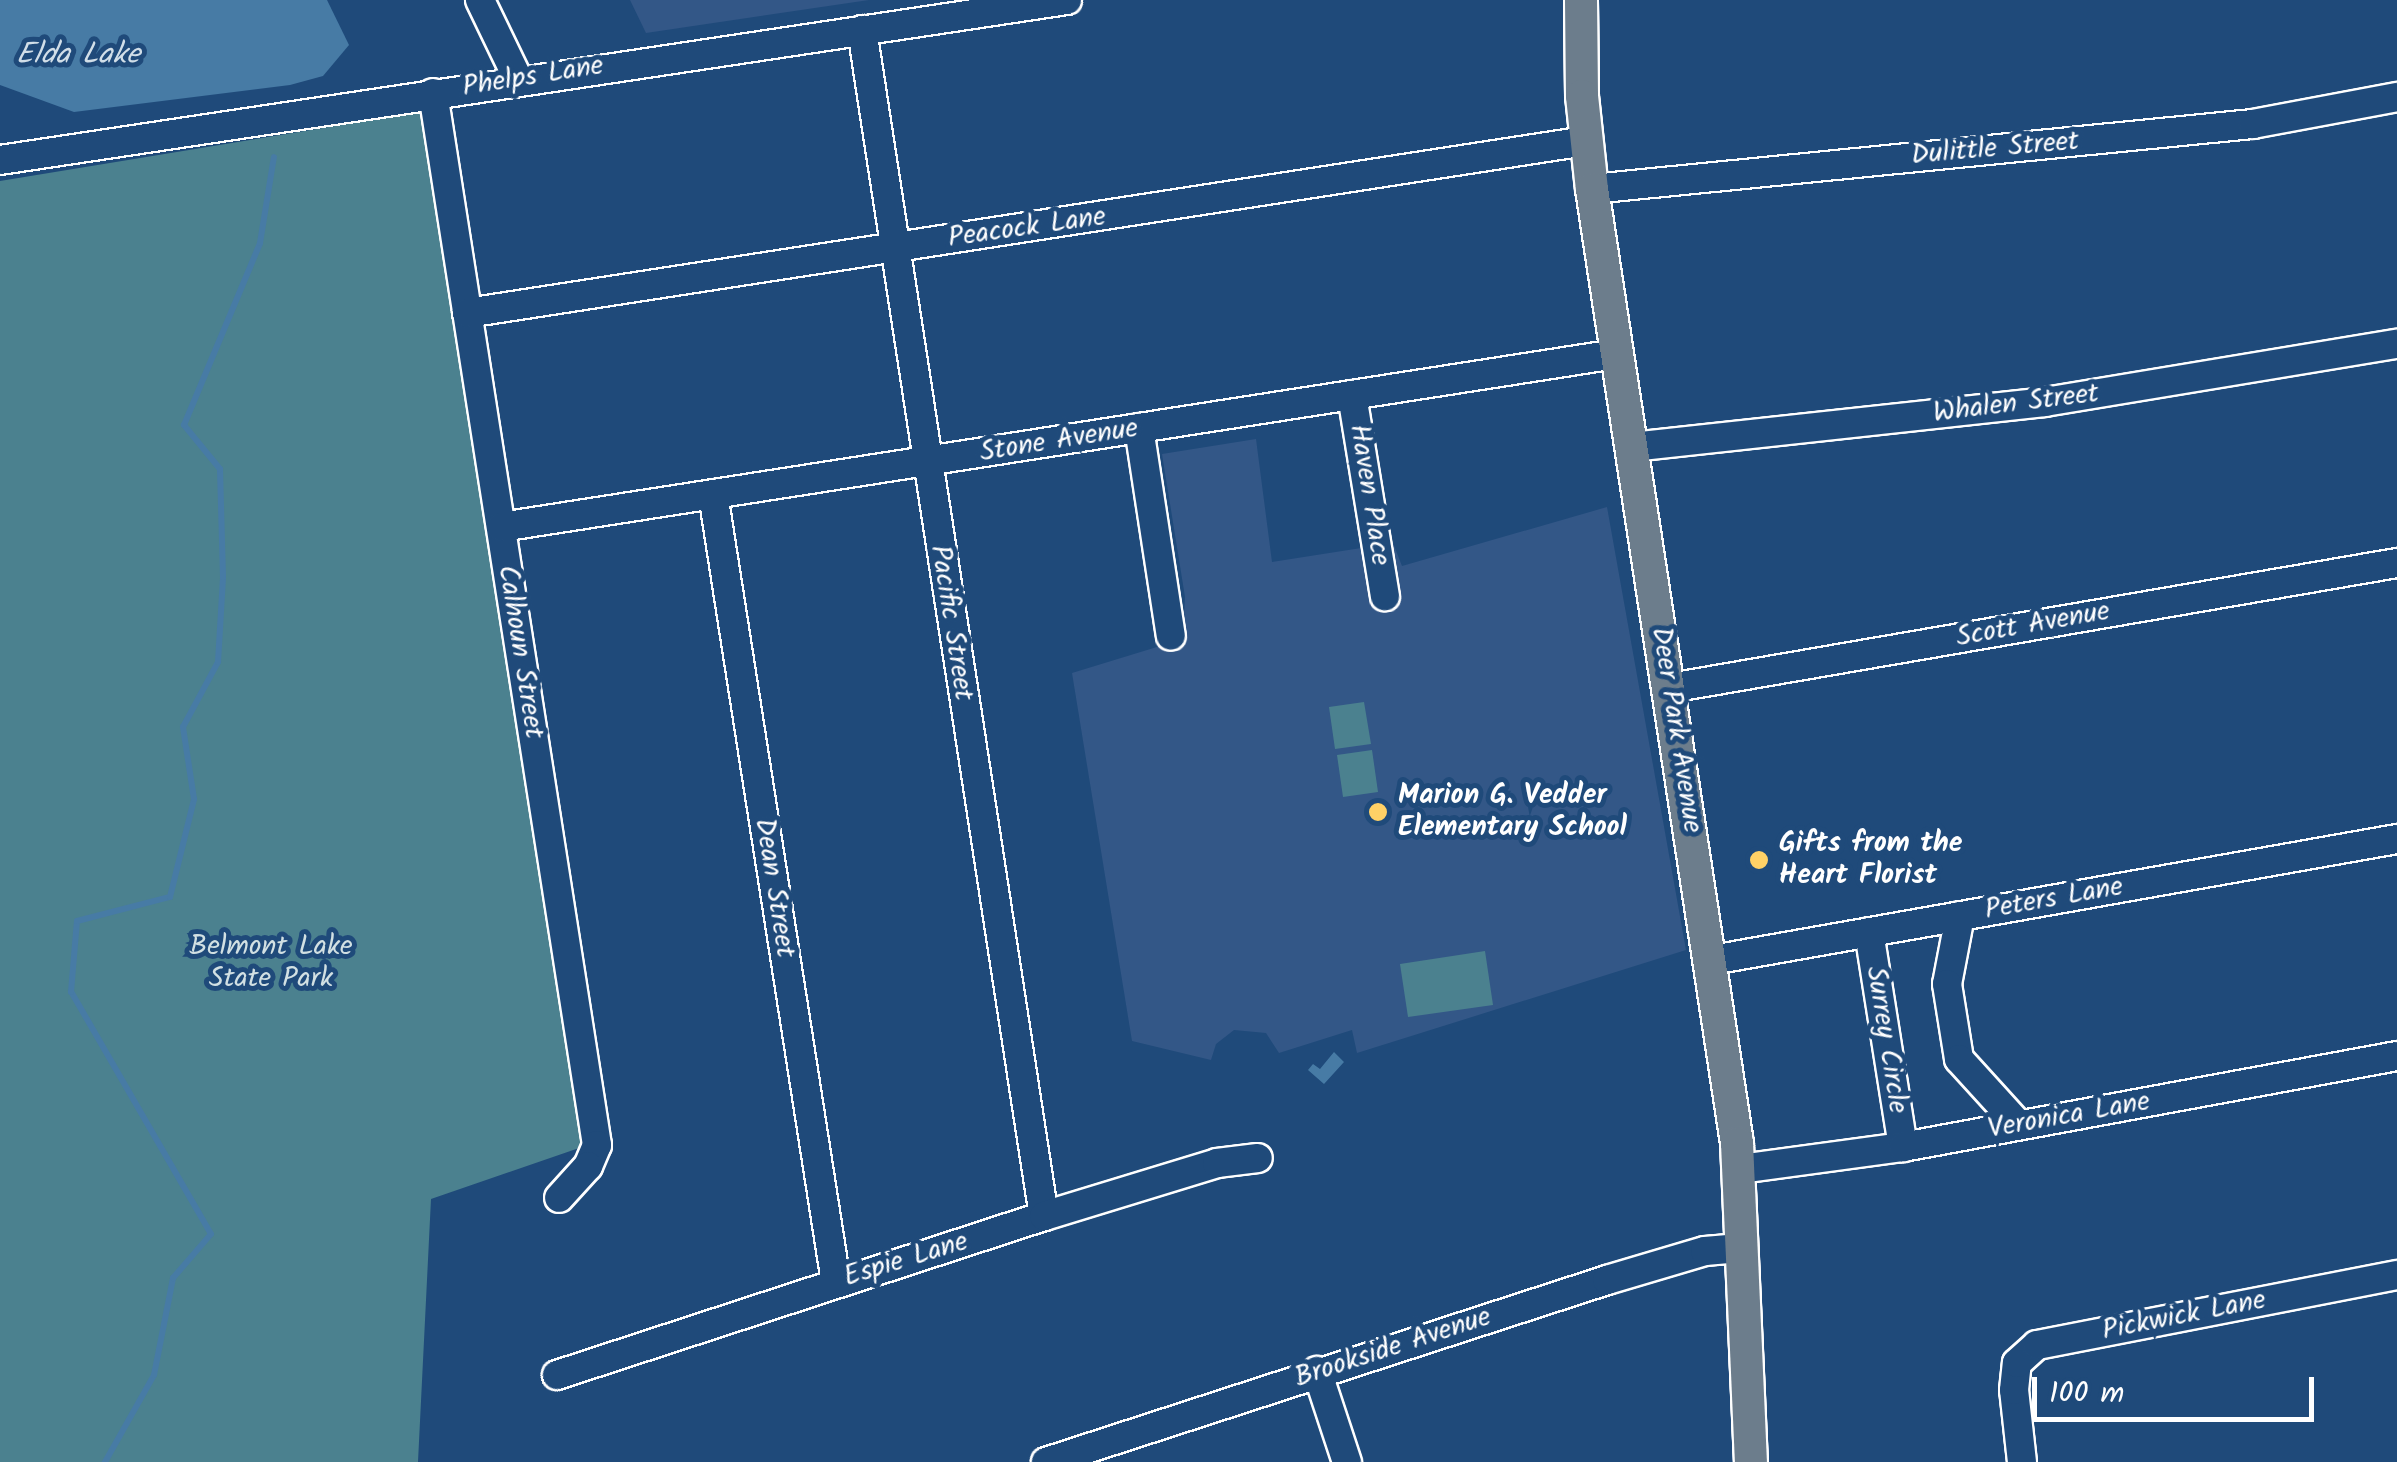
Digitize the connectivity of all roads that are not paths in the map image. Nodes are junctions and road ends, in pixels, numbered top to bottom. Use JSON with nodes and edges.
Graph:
{"nodes":[{"id":1,"x":480,"y":0,"type":"edge"},
{"id":2,"x":1067,"y":0,"type":"edge"},
{"id":3,"x":1582,"y":0,"type":"edge"},
{"id":4,"x":862,"y":30,"type":"junction"},
{"id":5,"x":518,"y":79,"type":"junction"},
{"id":6,"x":433,"y":93,"type":"junction"},
{"id":7,"x":2397,"y":97,"type":"edge"},
{"id":8,"x":1586,"y":141,"type":"junction"},
{"id":9,"x":0,"y":160,"type":"edge"},
{"id":10,"x":1592,"y":189,"type":"junction"},
{"id":11,"x":894,"y":247,"type":"junction"},
{"id":12,"x":467,"y":313,"type":"junction"},
{"id":13,"x":2397,"y":344,"type":"edge"},
{"id":14,"x":1616,"y":354,"type":"junction"},
{"id":15,"x":1352,"y":395,"type":"junction"},
{"id":16,"x":1139,"y":428,"type":"junction"},
{"id":17,"x":1632,"y":447,"type":"junction"},
{"id":18,"x":926,"y":462,"type":"junction"},
{"id":19,"x":713,"y":494,"type":"junction"},
{"id":20,"x":501,"y":527,"type":"junction"},
{"id":21,"x":2397,"y":563,"type":"edge"},
{"id":22,"x":1385,"y":596,"type":"dead end"},
{"id":23,"x":1171,"y":636,"type":"dead end"},
{"id":24,"x":1670,"y":688,"type":"junction"},
{"id":25,"x":2397,"y":838,"type":"edge"},
{"id":26,"x":1960,"y":916,"type":"junction"},
{"id":27,"x":1868,"y":932,"type":"junction"},
{"id":28,"x":1712,"y":960,"type":"junction"},
{"id":29,"x":2397,"y":1056,"type":"edge"},
{"id":30,"x":2019,"y":1125,"type":"junction"},
{"id":31,"x":1903,"y":1147,"type":"junction"},
{"id":32,"x":1258,"y":1158,"type":"dead end"},
{"id":33,"x":1740,"y":1169,"type":"junction"},
{"id":34,"x":559,"y":1198,"type":"dead end"},
{"id":35,"x":1044,"y":1216,"type":"junction"},
{"id":36,"x":1743,"y":1248,"type":"junction"},
{"id":37,"x":2397,"y":1274,"type":"edge"},
{"id":38,"x":836,"y":1282,"type":"junction"},
{"id":39,"x":1317,"y":1372,"type":"junction"},
{"id":40,"x":557,"y":1376,"type":"dead end"},
{"id":41,"x":1082,"y":1457,"type":"edge"},
{"id":42,"x":1046,"y":1462,"type":"edge"},
{"id":43,"x":1346,"y":1462,"type":"edge"},
{"id":44,"x":1750,"y":1462,"type":"edge"},
{"id":45,"x":2022,"y":1462,"type":"edge"}],
"edges":[{"from":1,"to":5,"type":"street"},
{"from":2,"to":4,"type":"street","name":"Phelps Lane"},
{"from":3,"to":8,"type":"main road","name":"Deer Park Avenue"},
{"from":4,"to":5,"type":"street","name":"Phelps Lane"},
{"from":4,"to":11,"type":"street","name":"Pacific Street"},
{"from":5,"to":6,"type":"street","name":"Phelps Lane"},
{"from":6,"to":9,"type":"street","name":"Phelps Lane"},
{"from":6,"to":12,"type":"street","name":"Calhoun Street"},
{"from":7,"to":10,"type":"street","name":"Dulittle Street"},
{"from":8,"to":10,"type":"main road","name":"Deer Park Avenue"},
{"from":8,"to":11,"type":"street","name":"Peacock Lane"},
{"from":10,"to":14,"type":"main road","name":"Deer Park Avenue"},
{"from":11,"to":12,"type":"street","name":"Peacock Lane"},
{"from":11,"to":18,"type":"street","name":"Pacific Street"},
{"from":12,"to":20,"type":"street","name":"Calhoun Street"},
{"from":13,"to":17,"type":"street","name":"Whalen Street"},
{"from":14,"to":15,"type":"street","name":"Stone Avenue"},
{"from":14,"to":17,"type":"main road","name":"Deer Park Avenue"},
{"from":15,"to":16,"type":"street","name":"Stone Avenue"},
{"from":15,"to":22,"type":"street","name":"Haven Place"},
{"from":16,"to":18,"type":"street","name":"Stone Avenue"},
{"from":16,"to":23,"type":"street"},
{"from":17,"to":24,"type":"main road","name":"Deer Park Avenue"},
{"from":18,"to":19,"type":"street","name":"Stone Avenue"},
{"from":18,"to":35,"type":"street","name":"Pacific Street"},
{"from":19,"to":20,"type":"street","name":"Stone Avenue"},
{"from":19,"to":38,"type":"street","name":"Dean Street"},
{"from":20,"to":34,"type":"street","name":"Calhoun Street"},
{"from":21,"to":24,"type":"street","name":"Scott Avenue"},
{"from":24,"to":28,"type":"main road","name":"Deer Park Avenue"},
{"from":25,"to":26,"type":"street","name":"Peters Lane"},
{"from":26,"to":27,"type":"street","name":"Peters Lane"},
{"from":26,"to":30,"type":"street"},
{"from":27,"to":28,"type":"street","name":"Peters Lane"},
{"from":27,"to":31,"type":"street","name":"Surrey Circle"},
{"from":28,"to":33,"type":"main road","name":"Deer Park Avenue"},
{"from":29,"to":30,"type":"street","name":"Veronica Lane"},
{"from":30,"to":31,"type":"street","name":"Veronica Lane"},
{"from":31,"to":33,"type":"street","name":"Veronica Lane"},
{"from":32,"to":35,"type":"street","name":"Espie Lane"},
{"from":33,"to":36,"type":"main road","name":"Deer Park Avenue"},
{"from":35,"to":38,"type":"street","name":"Espie Lane"},
{"from":36,"to":39,"type":"street","name":"Brookside Avenue"},
{"from":36,"to":44,"type":"main road","name":"Deer Park Avenue"},
{"from":37,"to":45,"type":"street","name":"Pickwick Lane"},
{"from":38,"to":40,"type":"street","name":"Espie Lane"},
{"from":39,"to":41,"type":"street","name":"Brookside Avenue"},
{"from":39,"to":43,"type":"street"},
{"from":41,"to":42,"type":"street","name":"Brookside Avenue"}]}
